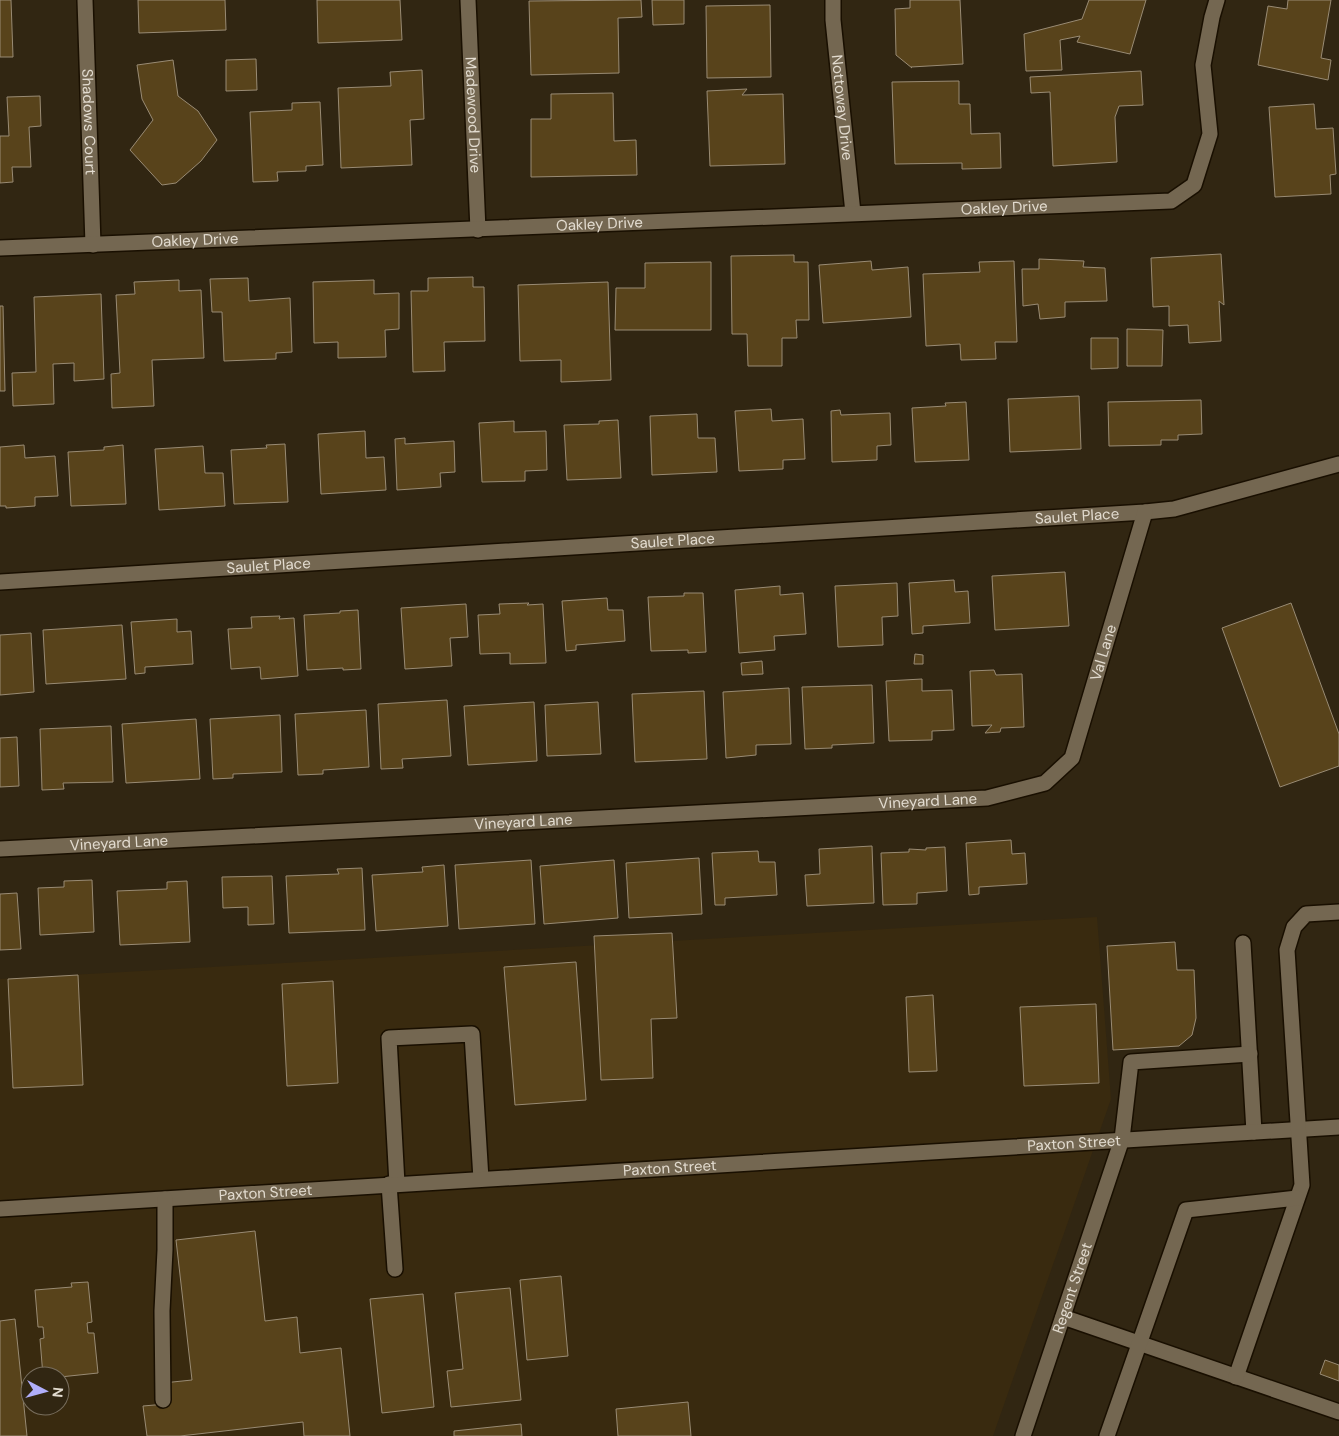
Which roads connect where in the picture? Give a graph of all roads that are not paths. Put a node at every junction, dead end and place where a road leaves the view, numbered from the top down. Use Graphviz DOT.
graph roads {
  1 [pos="85,0"];
  2 [pos="468,0"];
  3 [pos="833,0"];
  4 [pos="1217,0"];
  5 [pos="853,213"];
  6 [pos="478,230"];
  7 [pos="93,245"];
  8 [pos="0,248"];
  9 [pos="1339,464"];
  10 [pos="1145,512"];
  11 [pos="0,582"];
  12 [pos="1045,782"];
  13 [pos="0,850"];
  14 [pos="1339,912"];
  15 [pos="1243,943"];
  16 [pos="1250,1054"];
  17 [pos="1339,1127"];
  18 [pos="1299,1129"];
  19 [pos="1254,1132"];
  20 [pos="1122,1139"];
  21 [pos="481,1179"];
  22 [pos="393,1184"];
  23 [pos="165,1198"];
  24 [pos="1297,1198"];
  25 [pos="0,1209"];
  26 [pos="395,1269"];
  27 [pos="1063,1317"];
  28 [pos="1140,1343"];
  29 [pos="1236,1377"];
  30 [pos="163,1400"];
  31 [pos="1339,1412"];
  32 [pos="1024,1436"];
  33 [pos="1107,1436"];
  1 -- 7 [label="street, Shadows Court"];
  2 -- 6 [label="street, Madewood Drive"];
  3 -- 5 [label="street, Nottoway Drive"];
  4 -- 5 [label="street, Oakley Drive"];
  5 -- 6 [label="street, Oakley Drive"];
  6 -- 7 [label="street, Oakley Drive"];
  7 -- 8 [label="street, Oakley Drive"];
  9 -- 10 [label="street, Saulet Place"];
  10 -- 11 [label="street, Saulet Place"];
  10 -- 12 [label="street, Val Lane"];
  12 -- 13 [label="street, Vineyard Lane"];
  14 -- 18 [label="street"];
  15 -- 16 [label="street"];
  16 -- 19 [label="street"];
  16 -- 20 [label="street, Regent Street"];
  17 -- 18 [label="street, Paxton Street"];
  18 -- 19 [label="street, Paxton Street"];
  18 -- 24 [label="street"];
  19 -- 20 [label="street, Paxton Street"];
  20 -- 21 [label="street, Paxton Street"];
  20 -- 27 [label="street, Regent Street"];
  21 -- 22 [label="street, Paxton Street"];
  21 -- 22 [label="street"];
  22 -- 23 [label="street, Paxton Street"];
  22 -- 26 [label="street"];
  23 -- 25 [label="street, Paxton Street"];
  23 -- 30 [label="street"];
  24 -- 28 [label="street"];
  24 -- 29 [label="street"];
  27 -- 28 [label="street"];
  27 -- 32 [label="street, Regent Street"];
  28 -- 29 [label="street"];
  28 -- 33 [label="street"];
  29 -- 31 [label="street"];
}
